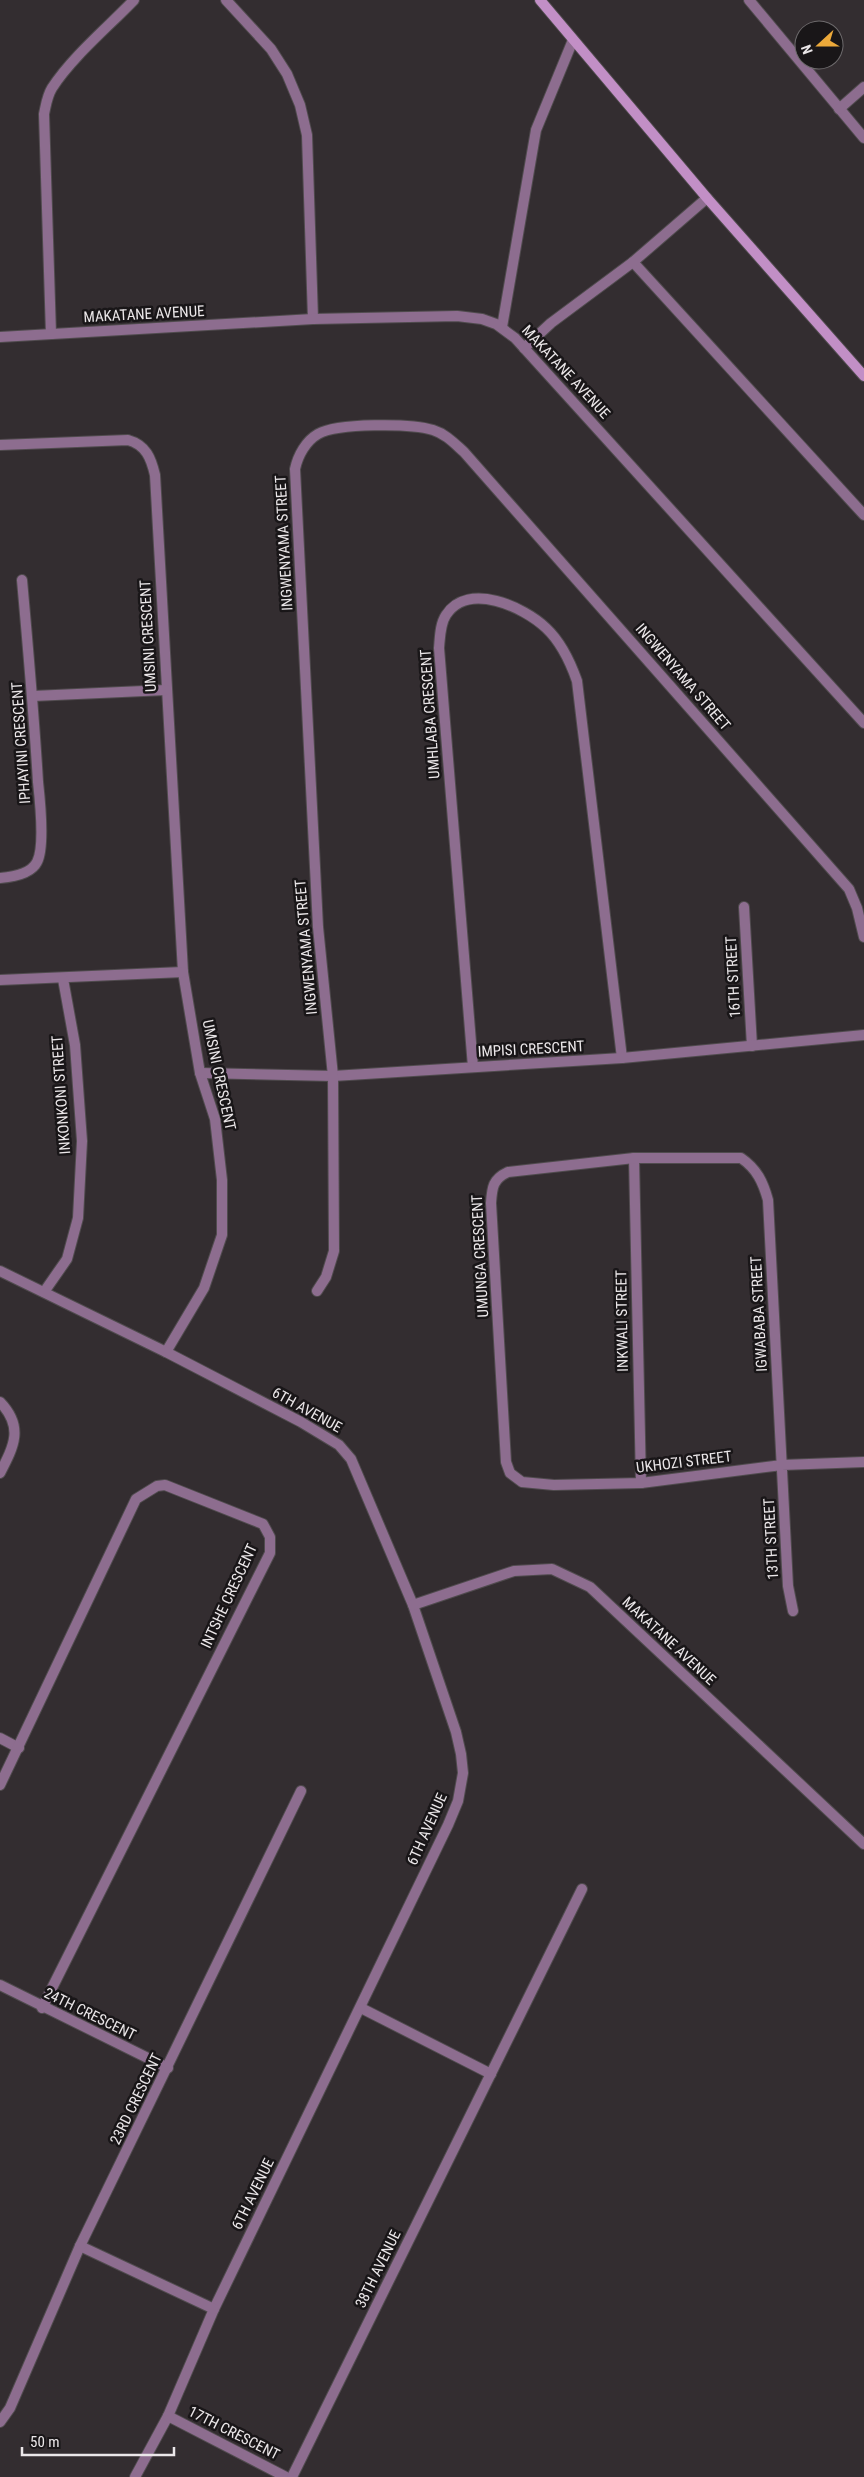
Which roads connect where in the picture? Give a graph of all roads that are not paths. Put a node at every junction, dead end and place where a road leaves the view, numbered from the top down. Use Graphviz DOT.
graph roads {
  1 [pos="134,0"];
  2 [pos="226,0"];
  3 [pos="540,0"];
  4 [pos="749,0"];
  5 [pos="573,40"];
  6 [pos="864,87"];
  7 [pos="839,109"];
  8 [pos="864,138"];
  9 [pos="708,198"];
  10 [pos="633,262"];
  11 [pos="313,319"];
  12 [pos="502,327"];
  13 [pos="51,334"];
  14 [pos="0,337"];
  15 [pos="524,348"];
  16 [pos="864,376"];
  17 [pos="0,445"];
  18 [pos="864,515"];
  19 [pos="22,580"];
  20 [pos="166,690"];
  21 [pos="33,696"];
  22 [pos="864,723"];
  23 [pos="0,878"];
  24 [pos="744,907"];
  25 [pos="864,937"];
  26 [pos="183,972"];
  27 [pos="63,979"];
  28 [pos="0,980"];
  29 [pos="864,1035"];
  30 [pos="752,1046"];
  31 [pos="622,1058"];
  32 [pos="473,1067"];
  33 [pos="200,1073"];
  34 [pos="332,1076"];
  35 [pos="634,1158"];
  36 [pos="752,1165"];
  37 [pos="0,1271"];
  38 [pos="317,1291"];
  39 [pos="44,1292"];
  40 [pos="166,1352"];
  41 [pos="0,1402"];
  42 [pos="864,1462"];
  43 [pos="782,1465"];
  44 [pos="0,1473"];
  45 [pos="510,1473"];
  46 [pos="641,1483"];
  47 [pos="413,1605"];
  48 [pos="793,1611"];
  49 [pos="0,1738"];
  50 [pos="19,1748"];
  51 [pos="0,1785"];
  52 [pos="301,1791"];
  53 [pos="862,1837"];
  54 [pos="582,1888"];
  55 [pos="0,1985"];
  56 [pos="42,2008"];
  57 [pos="361,2008"];
  58 [pos="168,2068"];
  59 [pos="491,2074"];
  60 [pos="80,2246"];
  61 [pos="214,2309"];
  62 [pos="168,2416"];
  63 [pos="0,2422"];
  64 [pos="135,2477"];
  65 [pos="286,2477"];
  66 [pos="292,2477"];
  1 -- 13 [label="street"];
  2 -- 11 [label="street"];
  3 -- 5 [label="main road"];
  4 -- 7 [label="street"];
  5 -- 9 [label="main road"];
  5 -- 12 [label="street"];
  6 -- 7 [label="street"];
  7 -- 8 [label="street"];
  9 -- 10 [label="street"];
  9 -- 16 [label="main road"];
  10 -- 15 [label="street"];
  10 -- 18 [label="street"];
  11 -- 12 [label="street, MAKATANE AVENUE"];
  11 -- 13 [label="street, MAKATANE AVENUE"];
  12 -- 15 [label="street, MAKATANE AVENUE"];
  13 -- 14 [label="street, MAKATANE AVENUE"];
  15 -- 22 [label="street, MAKATANE AVENUE"];
  17 -- 20 [label="street, UMSINI CRESCENT"];
  19 -- 21 [label="street, IPHAYINI CRESCENT"];
  20 -- 21 [label="street"];
  20 -- 26 [label="street, UMSINI CRESCENT"];
  21 -- 23 [label="street, IPHAYINI CRESCENT"];
  24 -- 30 [label="street, 16TH STREET"];
  25 -- 34 [label="street, INGWENYAMA STREET"];
  26 -- 27 [label="street"];
  26 -- 33 [label="street, UMSINI CRESCENT"];
  27 -- 28 [label="street"];
  27 -- 39 [label="street, INKONKONI STREET"];
  29 -- 30 [label="street, IMPISI CRESCENT"];
  30 -- 31 [label="street, IMPISI CRESCENT"];
  31 -- 32 [label="street, IMPISI CRESCENT"];
  31 -- 32 [label="street, UMHLABA CRESCENT"];
  32 -- 34 [label="street, IMPISI CRESCENT"];
  33 -- 34 [label="street, IMPISI CRESCENT"];
  33 -- 40 [label="street, UMSINI CRESCENT"];
  34 -- 38 [label="street, INGWENYAMA STREET"];
  35 -- 36 [label="street, UMUNGA CRESCENT"];
  35 -- 45 [label="street, UMUNGA CRESCENT"];
  35 -- 46 [label="street, INKWALI STREET"];
  36 -- 43 [label="street, IGWABABA STREET"];
  37 -- 39 [label="street, 6TH AVENUE"];
  39 -- 40 [label="street, 6TH AVENUE"];
  40 -- 47 [label="street, 6TH AVENUE"];
  41 -- 44 [label="street"];
  42 -- 43 [label="street, UKHOZI STREET"];
  43 -- 46 [label="street, UKHOZI STREET"];
  43 -- 48 [label="street, 13TH STREET"];
  45 -- 46 [label="street, UKHOZI STREET"];
  47 -- 53 [label="street, MAKATANE AVENUE"];
  47 -- 57 [label="street, 6TH AVENUE"];
  49 -- 50 [label="street"];
  50 -- 51 [label="street, INTSHE CRESCENT"];
  50 -- 56 [label="street, INTSHE CRESCENT"];
  52 -- 58 [label="street, 23RD CRESCENT"];
  54 -- 59 [label="street, 38TH AVENUE"];
  55 -- 56 [label="street, 24TH CRESCENT"];
  56 -- 58 [label="street, 24TH CRESCENT"];
  57 -- 59 [label="street"];
  57 -- 61 [label="street, 6TH AVENUE"];
  58 -- 60 [label="street, 23RD CRESCENT"];
  59 -- 66 [label="street, 38TH AVENUE"];
  60 -- 61 [label="street"];
  60 -- 63 [label="street, 23RD CRESCENT"];
  61 -- 62 [label="street, 6TH AVENUE"];
  62 -- 64 [label="street, 6TH AVENUE"];
  62 -- 65 [label="street, 17TH CRESCENT"];
}
